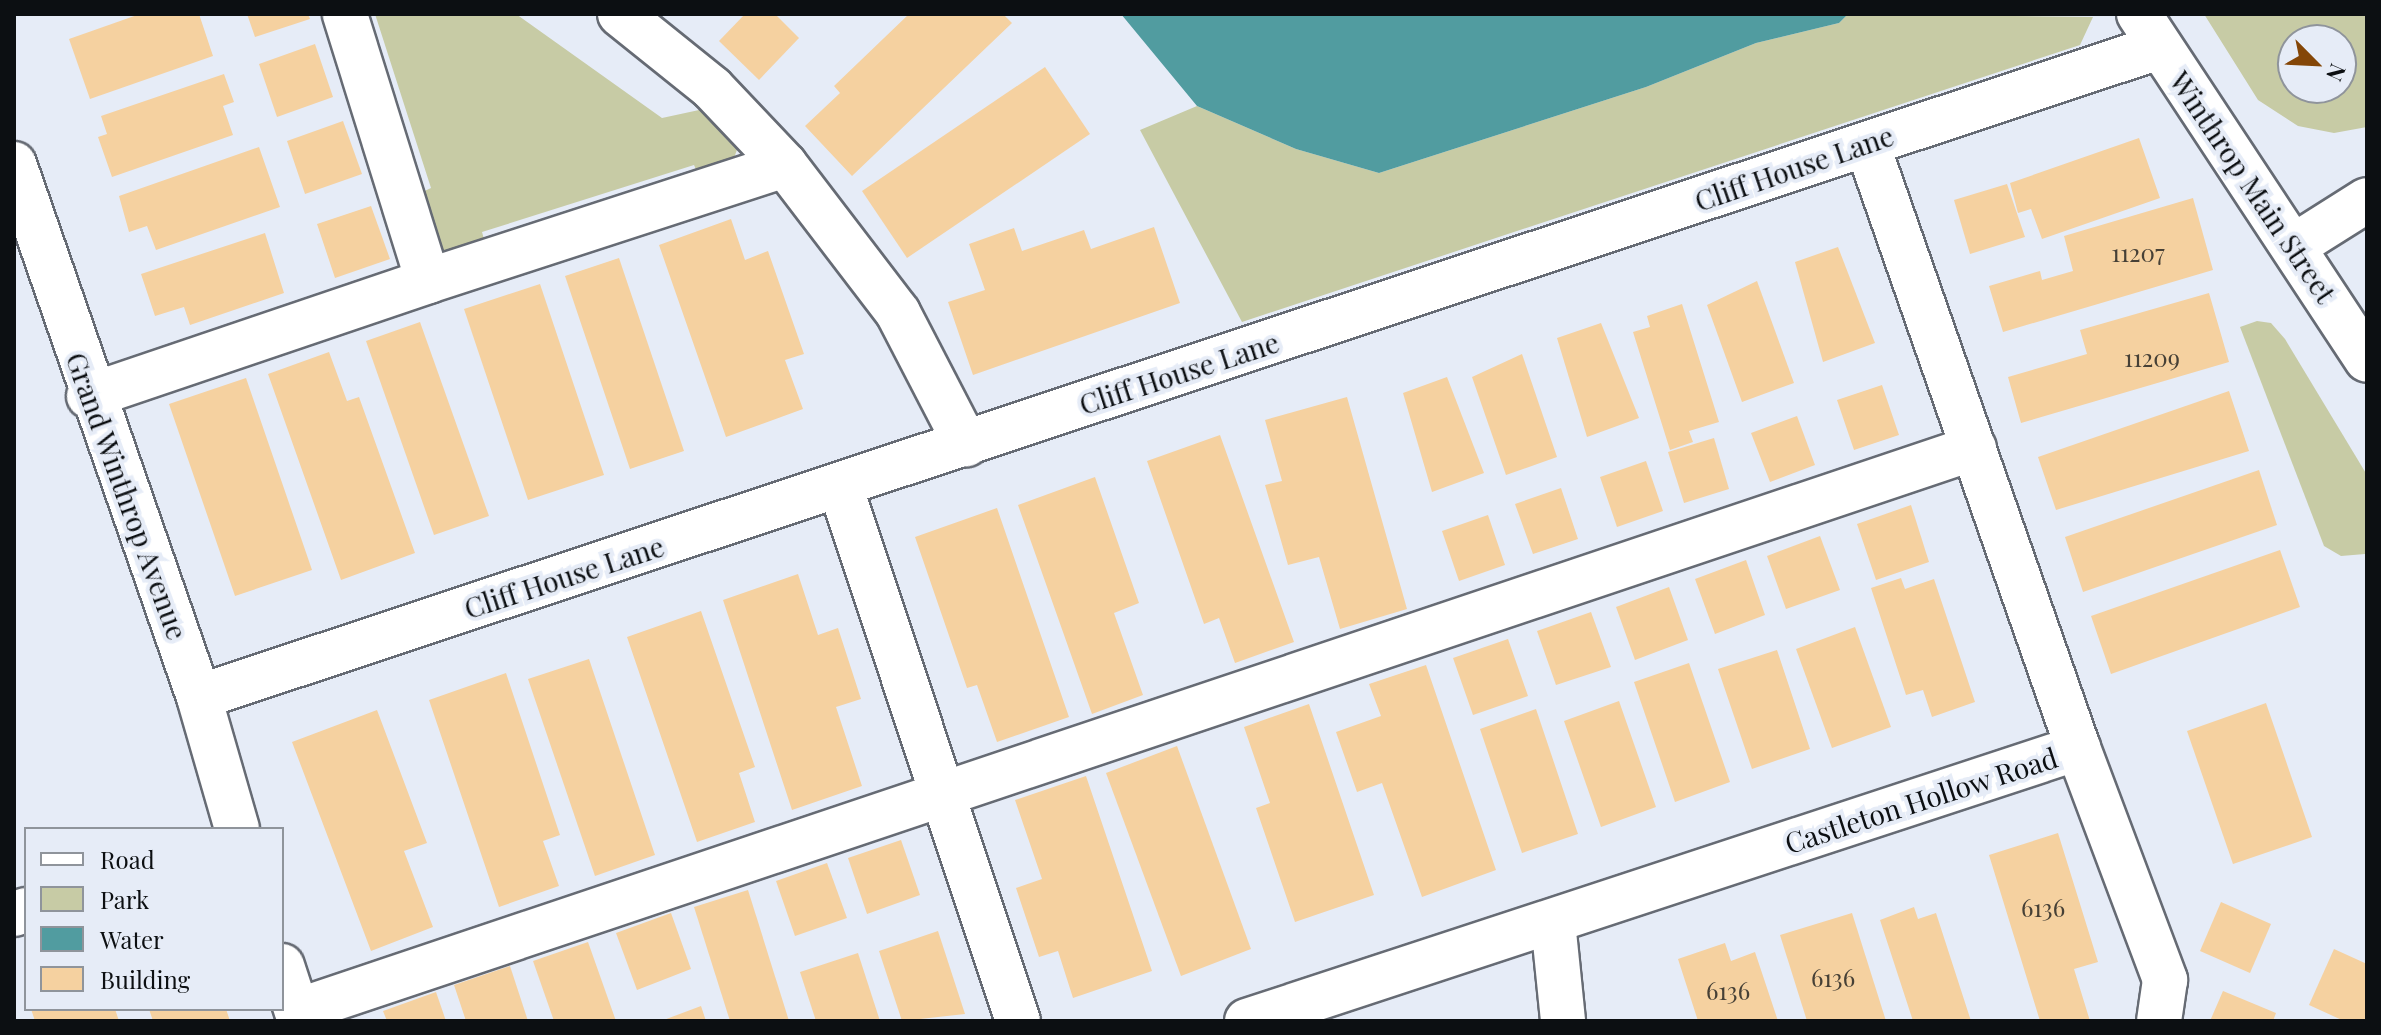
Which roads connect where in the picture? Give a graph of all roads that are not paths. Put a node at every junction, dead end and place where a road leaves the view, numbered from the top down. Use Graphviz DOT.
graph roads {
  1 [pos="345,14"];
  2 [pos="620,14"];
  3 [pos="2149,30"];
  4 [pos="1867,144"];
  5 [pos="14,164"];
  6 [pos="785,165"];
  7 [pos="2367,200"];
  8 [pos="2294,246"];
  9 [pos="428,281"];
  10 [pos="2367,360"];
  11 [pos="89,396"];
  12 [pos="966,444"];
  13 [pos="1974,448"];
  14 [pos="840,486"];
  15 [pos="199,697"];
  16 [pos="2078,748"];
  17 [pos="942,790"];
  18 [pos="236,827"];
  19 [pos="1553,922"];
  20 [pos="284,972"];
  21 [pos="298,1016"];
  22 [pos="1018,1021"];
  23 [pos="1247,1021"];
  24 [pos="1563,1021"];
  25 [pos="2159,1021"];
  1 -- 9 [label="street"];
  2 -- 6 [label="street"];
  3 -- 4 [label="street, Cliff House Lane"];
  3 -- 8 [label="street, Winthrop Main Street"];
  4 -- 12 [label="street, Cliff House Lane"];
  4 -- 13 [label="street, Castleton Hollow Road"];
  5 -- 11 [label="street, Grand Winthrop Avenue"];
  6 -- 9 [label="street"];
  6 -- 12 [label="street"];
  7 -- 8 [label="street"];
  8 -- 10 [label="street, Winthrop Main Street"];
  9 -- 11 [label="street"];
  11 -- 15 [label="street, Grand Winthrop Avenue"];
  12 -- 14 [label="street, Cliff House Lane"];
  13 -- 16 [label="street, Castleton Hollow Road"];
  13 -- 17 [label="street"];
  14 -- 15 [label="street, Cliff House Lane"];
  14 -- 17 [label="street"];
  15 -- 18 [label="street, Grand Winthrop Avenue"];
  16 -- 19 [label="street, Castleton Hollow Road"];
  16 -- 25 [label="street"];
  17 -- 21 [label="street"];
  17 -- 22 [label="street"];
  19 -- 23 [label="street, Castleton Hollow Road"];
  19 -- 24 [label="street"];
  20 -- 21 [label="street"];
}
